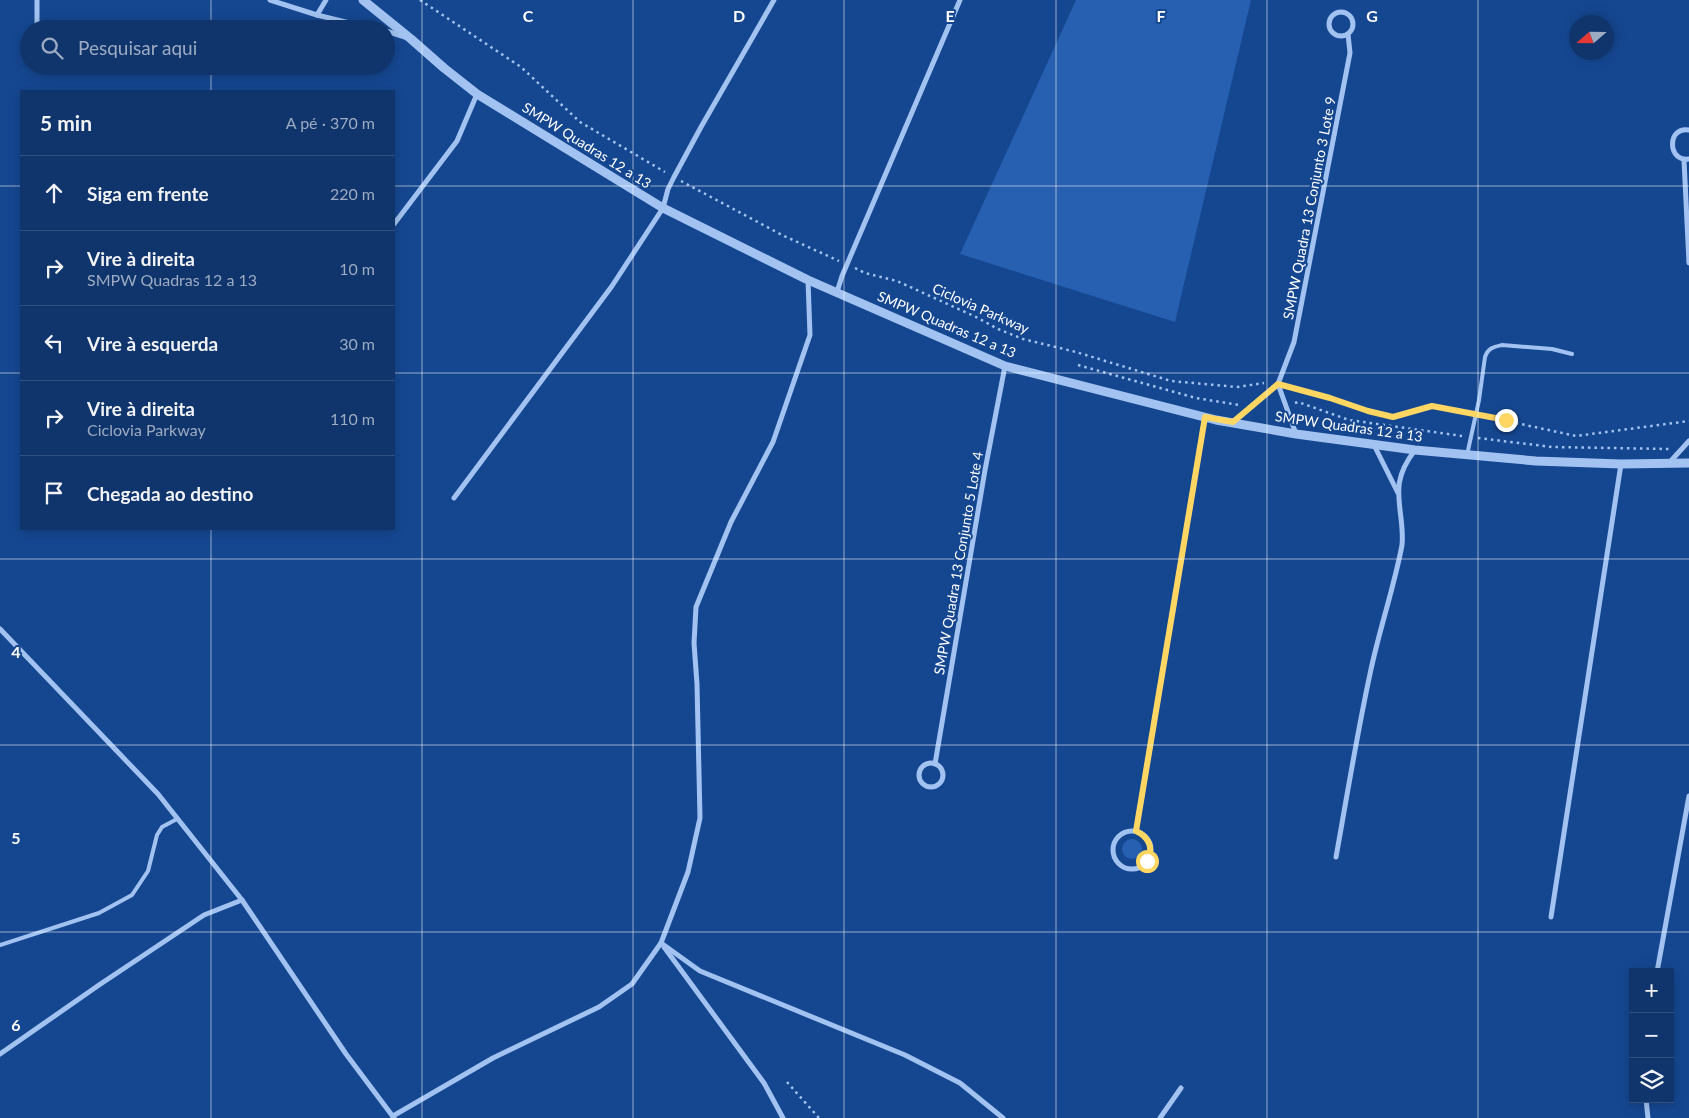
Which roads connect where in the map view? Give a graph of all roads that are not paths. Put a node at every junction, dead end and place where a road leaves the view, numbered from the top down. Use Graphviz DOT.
graph roads {
  1 [pos="37,0"];
  2 [pos="270,0"];
  3 [pos="326,0"];
  4 [pos="363,0"];
  5 [pos="774,0"];
  6 [pos="960,0"];
  7 [pos="317,15"];
  8 [pos="37,20"];
  9 [pos="337,20"];
  10 [pos="388,20"];
  11 [pos="395,26"];
  12 [pos="395,34"];
  13 [pos="1348,34"];
  14 [pos="411,39"];
  15 [pos="477,94"];
  16 [pos="1689,130"];
  17 [pos="1687,159"];
  18 [pos="663,208"];
  19 [pos="395,223"];
  20 [pos="1689,263"];
  21 [pos="808,280"];
  22 [pos="837,292"];
  23 [pos="1572,354"];
  24 [pos="1005,366"];
  25 [pos="1278,384"];
  26 [pos="1205,417"];
  27 [pos="1233,422"];
  28 [pos="1296,434"];
  29 [pos="1689,441"];
  30 [pos="1373,444"];
  31 [pos="1415,450"];
  32 [pos="1467,455"];
  33 [pos="1669,463"];
  34 [pos="1689,463"];
  35 [pos="1622,464"];
  36 [pos="1398,494"];
  37 [pos="454,498"];
  38 [pos="0,629"];
  39 [pos="935,764"];
  40 [pos="1689,796"];
  41 [pos="177,818"];
  42 [pos="1136,831"];
  43 [pos="1336,857"];
  44 [pos="242,900"];
  45 [pos="1551,917"];
  46 [pos="661,943"];
  47 [pos="0,945"];
  48 [pos="1658,968"];
  49 [pos="0,1054"];
  50 [pos="1181,1088"];
  51 [pos="1646,1103"];
  52 [pos="394,1117"];
  53 [pos="783,1118"];
  54 [pos="1003,1118"];
  55 [pos="1160,1118"];
  56 [pos="1648,1118"];
  1 -- 8 [label="street"];
  2 -- 7 [label="street"];
  3 -- 7 [label="street"];
  4 -- 10 [label="street, SMPW Quadras 12 a 13"];
  5 -- 18 [label="street"];
  6 -- 22 [label="street"];
  7 -- 9 [label="street"];
  11 -- 14 [label="street, SMPW Quadras 12 a 13"];
  12 -- 14 [label="street"];
  13 -- 13 [label="street, SMPW Quadra 13 Conjunto 3 Lote 9"];
  13 -- 25 [label="street, SMPW Quadra 13 Conjunto 3 Lote 9"];
  14 -- 15 [label="street, SMPW Quadras 12 a 13"];
  15 -- 18 [label="street, SMPW Quadras 12 a 13"];
  15 -- 19 [label="street"];
  16 -- 17 [label="street"];
  17 -- 20 [label="street"];
  18 -- 21 [label="street, SMPW Quadras 12 a 13"];
  18 -- 37 [label="street"];
  21 -- 22 [label="street, SMPW Quadras 12 a 13"];
  21 -- 46 [label="street"];
  22 -- 24 [label="street, SMPW Quadras 12 a 13"];
  23 -- 32 [label="lane"];
  24 -- 26 [label="street, SMPW Quadras 12 a 13"];
  24 -- 39 [label="street, SMPW Quadra 13 Conjunto 5 Lote 4"];
  25 -- 27 [label="street, SMPW Quadra 13 Conjunto 3 Lote 9"];
  25 -- 28 [label="street"];
  26 -- 27 [label="street, SMPW Quadras 12 a 13"];
  26 -- 42 [label="street"];
  27 -- 28 [label="street, SMPW Quadras 12 a 13"];
  28 -- 30 [label="street, SMPW Quadras 12 a 13"];
  29 -- 33 [label="street"];
  30 -- 31 [label="street, SMPW Quadras 12 a 13"];
  30 -- 36 [label="street"];
  31 -- 32 [label="street, SMPW Quadras 12 a 13"];
  31 -- 36 [label="street"];
  32 -- 35 [label="street, SMPW Quadras 12 a 13"];
  33 -- 34 [label="street, SMPW Quadras 12 a 13"];
  33 -- 35 [label="street, SMPW Quadras 12 a 13"];
  35 -- 45 [label="street"];
  36 -- 43 [label="street"];
  38 -- 41 [label="street"];
  39 -- 39 [label="street, SMPW Quadra 13 Conjunto 5 Lote 4"];
  40 -- 48 [label="street"];
  41 -- 44 [label="street"];
  41 -- 47 [label="lane"];
  42 -- 42 [label="street"];
  44 -- 49 [label="street"];
  44 -- 52 [label="street"];
  46 -- 52 [label="street"];
  46 -- 53 [label="street"];
  46 -- 54 [label="street"];
  50 -- 55 [label="street"];
  51 -- 56 [label="street"];
}
